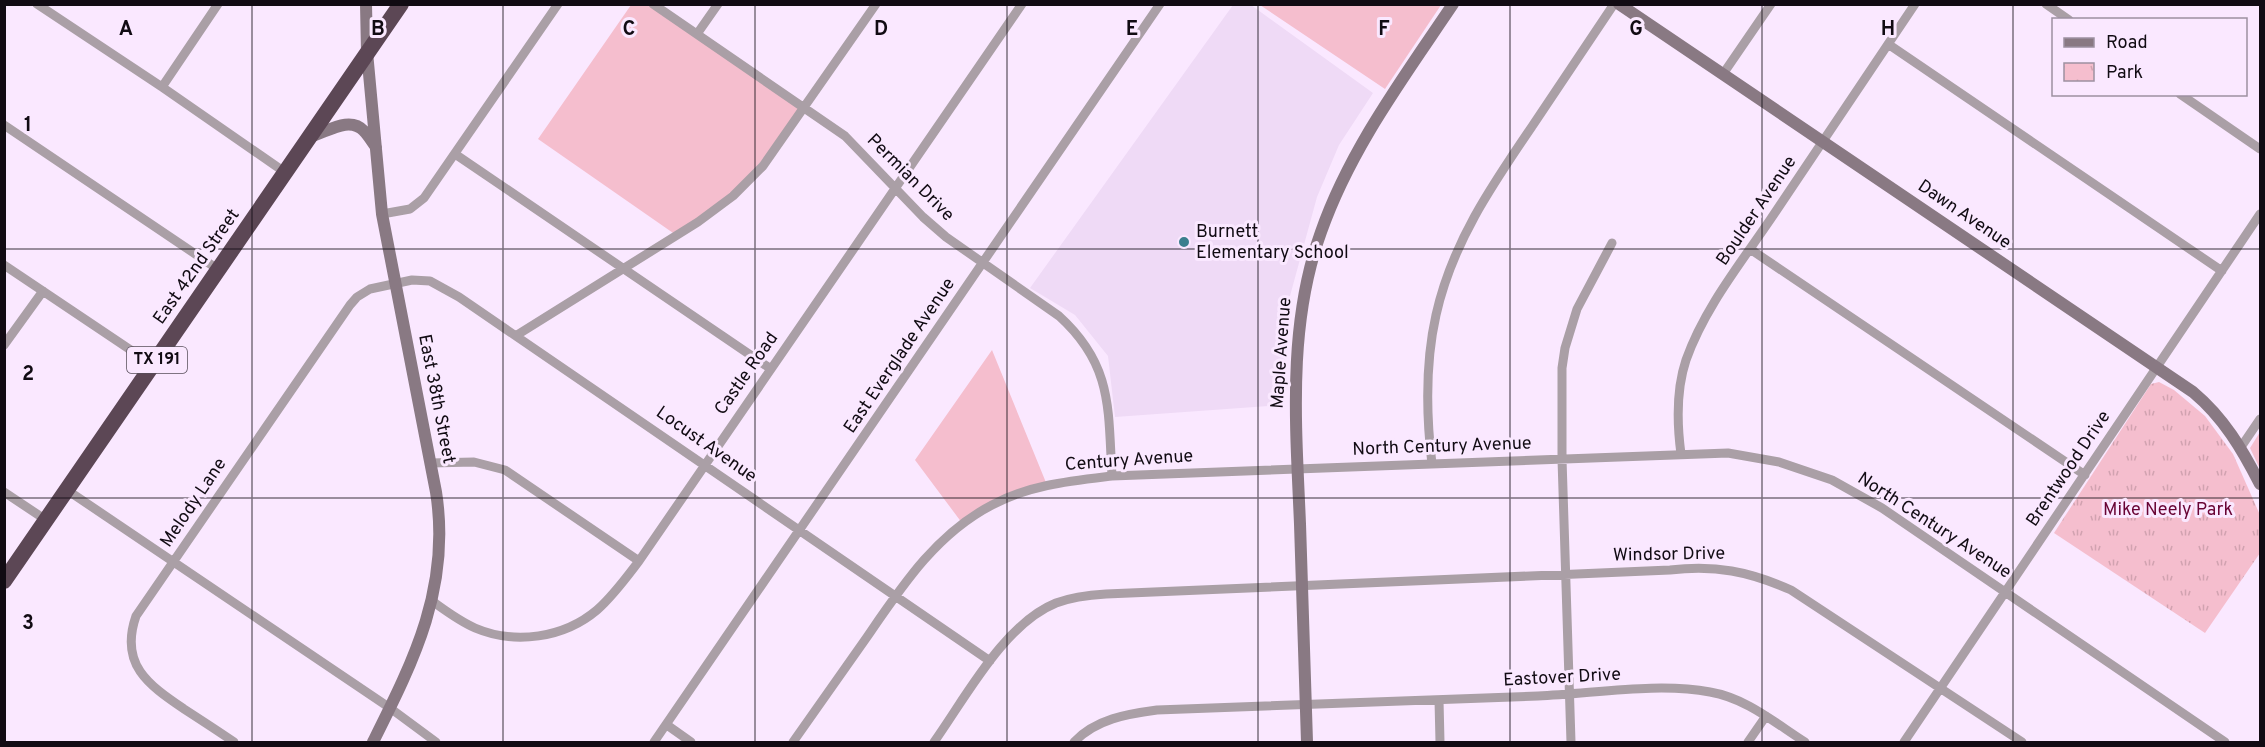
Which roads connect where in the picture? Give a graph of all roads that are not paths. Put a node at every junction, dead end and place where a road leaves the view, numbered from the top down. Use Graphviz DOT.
graph roads {
  1 [pos="37,4"];
  2 [pos="218,4"];
  3 [pos="366,4"];
  4 [pos="401,4"];
  5 [pos="558,4"];
  6 [pos="653,4"];
  7 [pos="718,4"];
  8 [pos="876,4"];
  9 [pos="1022,4"];
  10 [pos="1160,4"];
  11 [pos="1453,4"];
  12 [pos="1614,4"];
  13 [pos="1619,4"];
  14 [pos="1771,4"];
  15 [pos="1915,4"];
  16 [pos="2046,4"];
  17 [pos="2066,18"];
  18 [pos="697,34"];
  19 [pos="1888,44"];
  20 [pos="367,52"];
  21 [pos="1723,74"];
  22 [pos="162,87"];
  23 [pos="2183,96"];
  24 [pos="805,108"];
  25 [pos="4,125"];
  26 [pos="309,137"];
  27 [pos="1823,141"];
  28 [pos="376,148"];
  29 [pos="2260,149"];
  30 [pos="454,154"];
  31 [pos="286,173"];
  32 [pos="895,188"];
  33 [pos="382,214"];
  34 [pos="2260,214"];
  35 [pos="1612,243"];
  36 [pos="1750,249"];
  37 [pos="984,263"];
  38 [pos="4,265"];
  39 [pos="623,268"];
  40 [pos="219,270"];
  41 [pos="2222,271"];
  42 [pos="394,283"];
  43 [pos="43,291"];
  44 [pos="517,335"];
  45 [pos="4,345"];
  46 [pos="153,365"];
  47 [pos="2156,367"];
  48 [pos="771,369"];
  49 [pos="2260,419"];
  50 [pos="2241,447"];
  51 [pos="1680,454"];
  52 [pos="1562,459"];
  53 [pos="430,463"];
  54 [pos="1432,464"];
  55 [pos="705,465"];
  56 [pos="1297,469"];
  57 [pos="2085,475"];
  58 [pos="1112,476"];
  59 [pos="2260,484"];
  60 [pos="67,490"];
  61 [pos="4,492"];
  62 [pos="46,520"];
  63 [pos="800,530"];
  64 [pos="639,561"];
  65 [pos="174,562"];
  66 [pos="1566,574"];
  67 [pos="4,581"];
  68 [pos="1302,585"];
  69 [pos="2006,593"];
  70 [pos="896,595"];
  71 [pos="432,601"];
  72 [pos="990,661"];
  73 [pos="1942,688"];
  74 [pos="1571,695"];
  75 [pos="1439,700"];
  76 [pos="1306,705"];
  77 [pos="390,708"];
  78 [pos="1766,716"];
  79 [pos="666,725"];
  80 [pos="234,742"];
  81 [pos="373,742"];
  82 [pos="436,742"];
  83 [pos="654,742"];
  84 [pos="691,742"];
  85 [pos="794,742"];
  86 [pos="934,742"];
  87 [pos="1074,742"];
  88 [pos="1307,742"];
  89 [pos="1440,742"];
  90 [pos="1571,742"];
  91 [pos="1748,742"];
  92 [pos="1805,742"];
  93 [pos="1904,742"];
  94 [pos="2022,742"];
  95 [pos="2225,742"];
  1 -- 22 [label="street"];
  2 -- 22 [label="street"];
  3 -- 20 [label="street, East 38th Street"];
  4 -- 20 [label="highway, East 42nd Street / TX 191"];
  5 -- 30 [label="street"];
  6 -- 18 [label="street, Permian Drive"];
  7 -- 18 [label="street"];
  8 -- 24 [label="street"];
  9 -- 32 [label="street, Castle Road"];
  10 -- 37 [label="street, East Everglade Avenue"];
  11 -- 56 [label="street, Maple Avenue"];
  12 -- 54 [label="street"];
  13 -- 21 [label="street, Dawn Avenue"];
  14 -- 21 [label="street"];
  15 -- 19 [label="street, Boulder Avenue"];
  16 -- 17 [label="street"];
  18 -- 24 [label="street, Permian Drive"];
  19 -- 27 [label="street, Boulder Avenue"];
  19 -- 41 [label="street"];
  20 -- 26 [label="highway, East 42nd Street / TX 191"];
  20 -- 28 [label="street, East 38th Street"];
  21 -- 27 [label="street, Dawn Avenue"];
  22 -- 31 [label="street"];
  23 -- 29 [label="street"];
  24 -- 32 [label="street, Permian Drive"];
  24 -- 39 [label="street"];
  25 -- 40 [label="street"];
  26 -- 28 [label="street"];
  26 -- 31 [label="highway, East 42nd Street / TX 191"];
  27 -- 36 [label="street, Boulder Avenue"];
  27 -- 47 [label="street, Dawn Avenue"];
  28 -- 33 [label="street, East 38th Street"];
  30 -- 33 [label="street"];
  30 -- 39 [label="street"];
  31 -- 40 [label="highway, East 42nd Street / TX 191"];
  32 -- 37 [label="street, Permian Drive"];
  32 -- 48 [label="street, Castle Road"];
  33 -- 42 [label="street, East 38th Street"];
  34 -- 41 [label="street, Brentwood Drive"];
  35 -- 52 [label="street"];
  36 -- 51 [label="street, Boulder Avenue"];
  36 -- 57 [label="street"];
  37 -- 58 [label="street, Permian Drive"];
  37 -- 63 [label="street, East Everglade Avenue"];
  38 -- 43 [label="street"];
  39 -- 44 [label="street"];
  39 -- 48 [label="street"];
  40 -- 46 [label="highway, East 42nd Street / TX 191"];
  41 -- 47 [label="street, Brentwood Drive"];
  42 -- 44 [label="street, Locust Avenue"];
  42 -- 53 [label="street, East 38th Street"];
  42 -- 65 [label="street, Melody Lane"];
  43 -- 45 [label="street"];
  43 -- 46 [label="street"];
  44 -- 55 [label="street, Locust Avenue"];
  46 -- 60 [label="highway, East 42nd Street / TX 191"];
  47 -- 50 [label="street, Dawn Avenue"];
  47 -- 57 [label="street, Brentwood Drive"];
  48 -- 55 [label="street, Castle Road"];
  49 -- 50 [label="street"];
  50 -- 59 [label="street, Dawn Avenue"];
  51 -- 52 [label="street, North Century Avenue"];
  51 -- 69 [label="street, North Century Avenue"];
  52 -- 54 [label="street, North Century Avenue"];
  52 -- 66 [label="street"];
  53 -- 64 [label="street"];
  53 -- 71 [label="street, East 38th Street"];
  54 -- 56 [label="street, North Century Avenue"];
  55 -- 63 [label="street, Locust Avenue"];
  55 -- 64 [label="street, Castle Road"];
  56 -- 58 [label="street, Century Avenue"];
  56 -- 68 [label="street, Maple Avenue"];
  57 -- 69 [label="street, Brentwood Drive"];
  58 -- 70 [label="street, Century Avenue"];
  60 -- 62 [label="highway, East 42nd Street / TX 191"];
  60 -- 65 [label="street"];
  61 -- 62 [label="street"];
  62 -- 67 [label="highway, East 42nd Street / TX 191"];
  63 -- 70 [label="street, Locust Avenue"];
  63 -- 79 [label="street, East Everglade Avenue"];
  64 -- 71 [label="street, Castle Road"];
  65 -- 77 [label="street"];
  65 -- 80 [label="street, Melody Lane"];
  66 -- 68 [label="street, Windsor Drive"];
  66 -- 73 [label="street, Windsor Drive"];
  66 -- 74 [label="street"];
  68 -- 72 [label="street, Windsor Drive"];
  68 -- 76 [label="street, Maple Avenue"];
  69 -- 73 [label="street, Brentwood Drive"];
  69 -- 95 [label="street, North Century Avenue"];
  70 -- 72 [label="street, Locust Avenue"];
  70 -- 85 [label="street, Century Avenue"];
  71 -- 77 [label="street, East 38th Street"];
  72 -- 86 [label="street, Windsor Drive"];
  73 -- 93 [label="street, Brentwood Drive"];
  73 -- 94 [label="street, Windsor Drive"];
  74 -- 75 [label="street, Eastover Drive"];
  74 -- 78 [label="street, Eastover Drive"];
  74 -- 90 [label="street"];
  75 -- 76 [label="street, Eastover Drive"];
  75 -- 89 [label="street"];
  76 -- 87 [label="street, Eastover Drive"];
  76 -- 88 [label="street, Maple Avenue"];
  77 -- 81 [label="street, East 38th Street"];
  77 -- 82 [label="street"];
  78 -- 91 [label="street"];
  78 -- 92 [label="street, Eastover Drive"];
  79 -- 83 [label="street, East Everglade Avenue"];
  79 -- 84 [label="street"];
}
